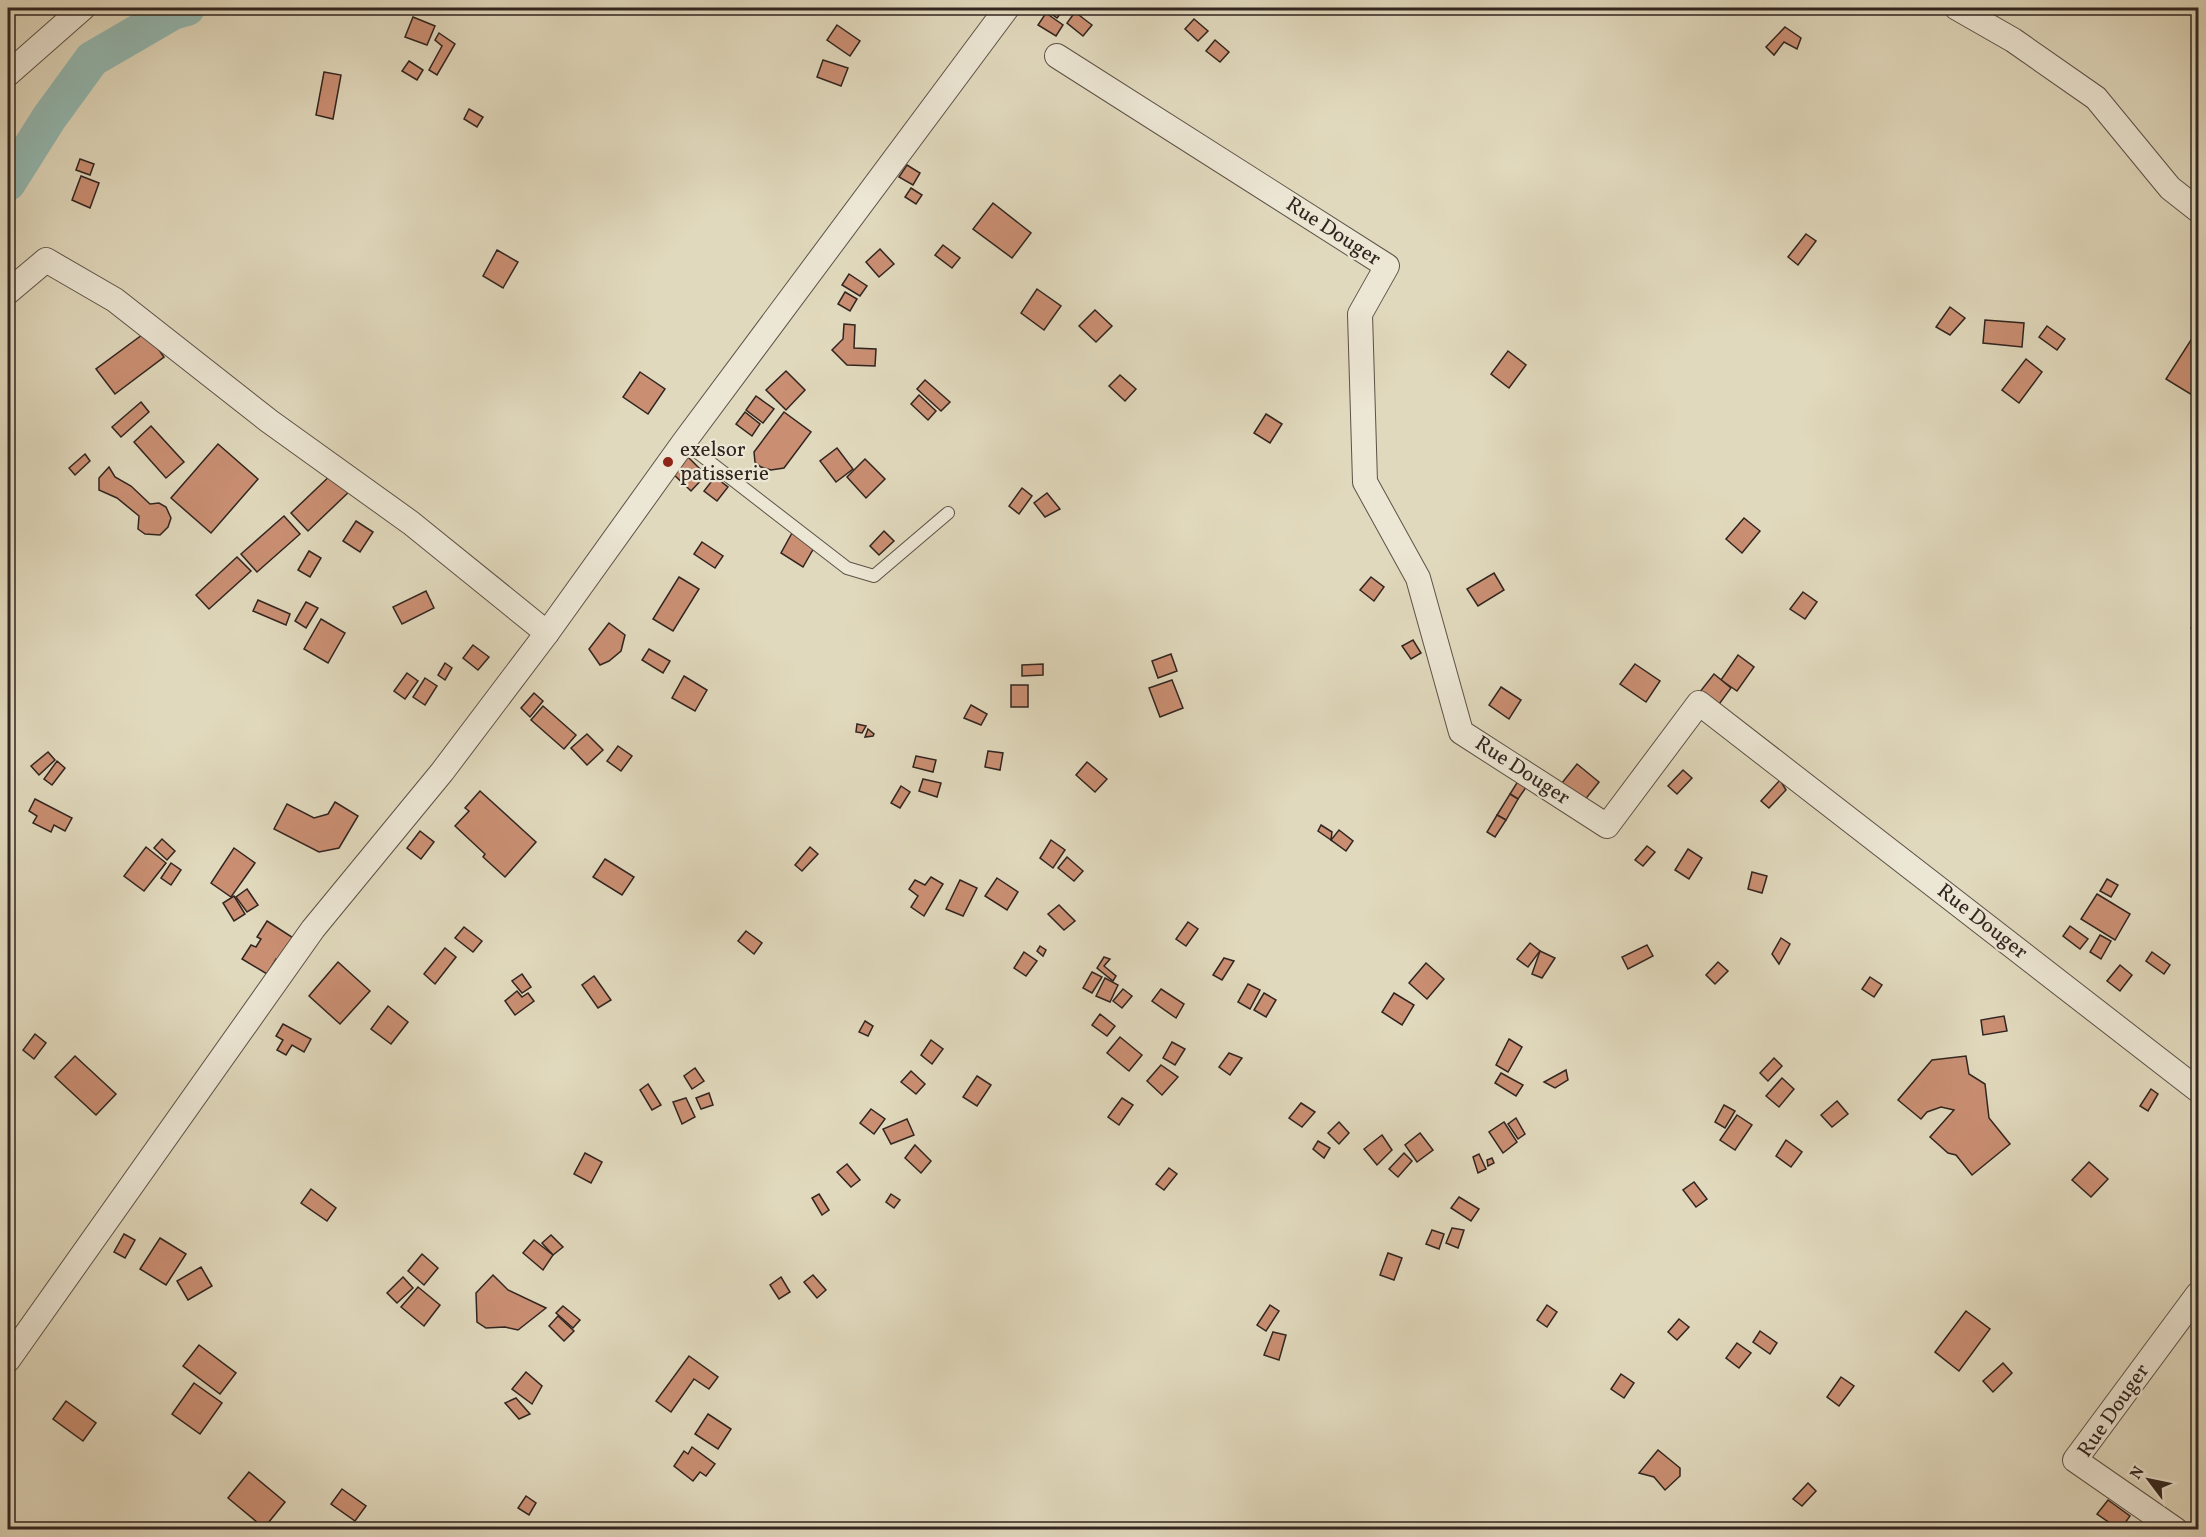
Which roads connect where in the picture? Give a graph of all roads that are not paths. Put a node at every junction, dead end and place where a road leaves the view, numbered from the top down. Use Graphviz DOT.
graph roads {
  1 [pos="83,8"];
  2 [pos="1007,8"];
  3 [pos="1957,8"];
  4 [pos="1057,56"];
  5 [pos="8,75"];
  6 [pos="2199,210"];
  7 [pos="8,292"];
  8 [pos="684,442"];
  9 [pos="948,513"];
  10 [pos="547,633"];
  11 [pos="2199,1090"];
  12 [pos="2199,1294"];
  13 [pos="8,1360"];
  14 [pos="2176,1530"];
  1 -- 5 [label="street"];
  2 -- 8 [label="street"];
  3 -- 6 [label="street"];
  4 -- 11 [label="street, Rue Douger"];
  7 -- 10 [label="street"];
  8 -- 9 [label="lane"];
  8 -- 10 [label="street"];
  10 -- 13 [label="street"];
  12 -- 14 [label="street, Rue Douger"];
}
